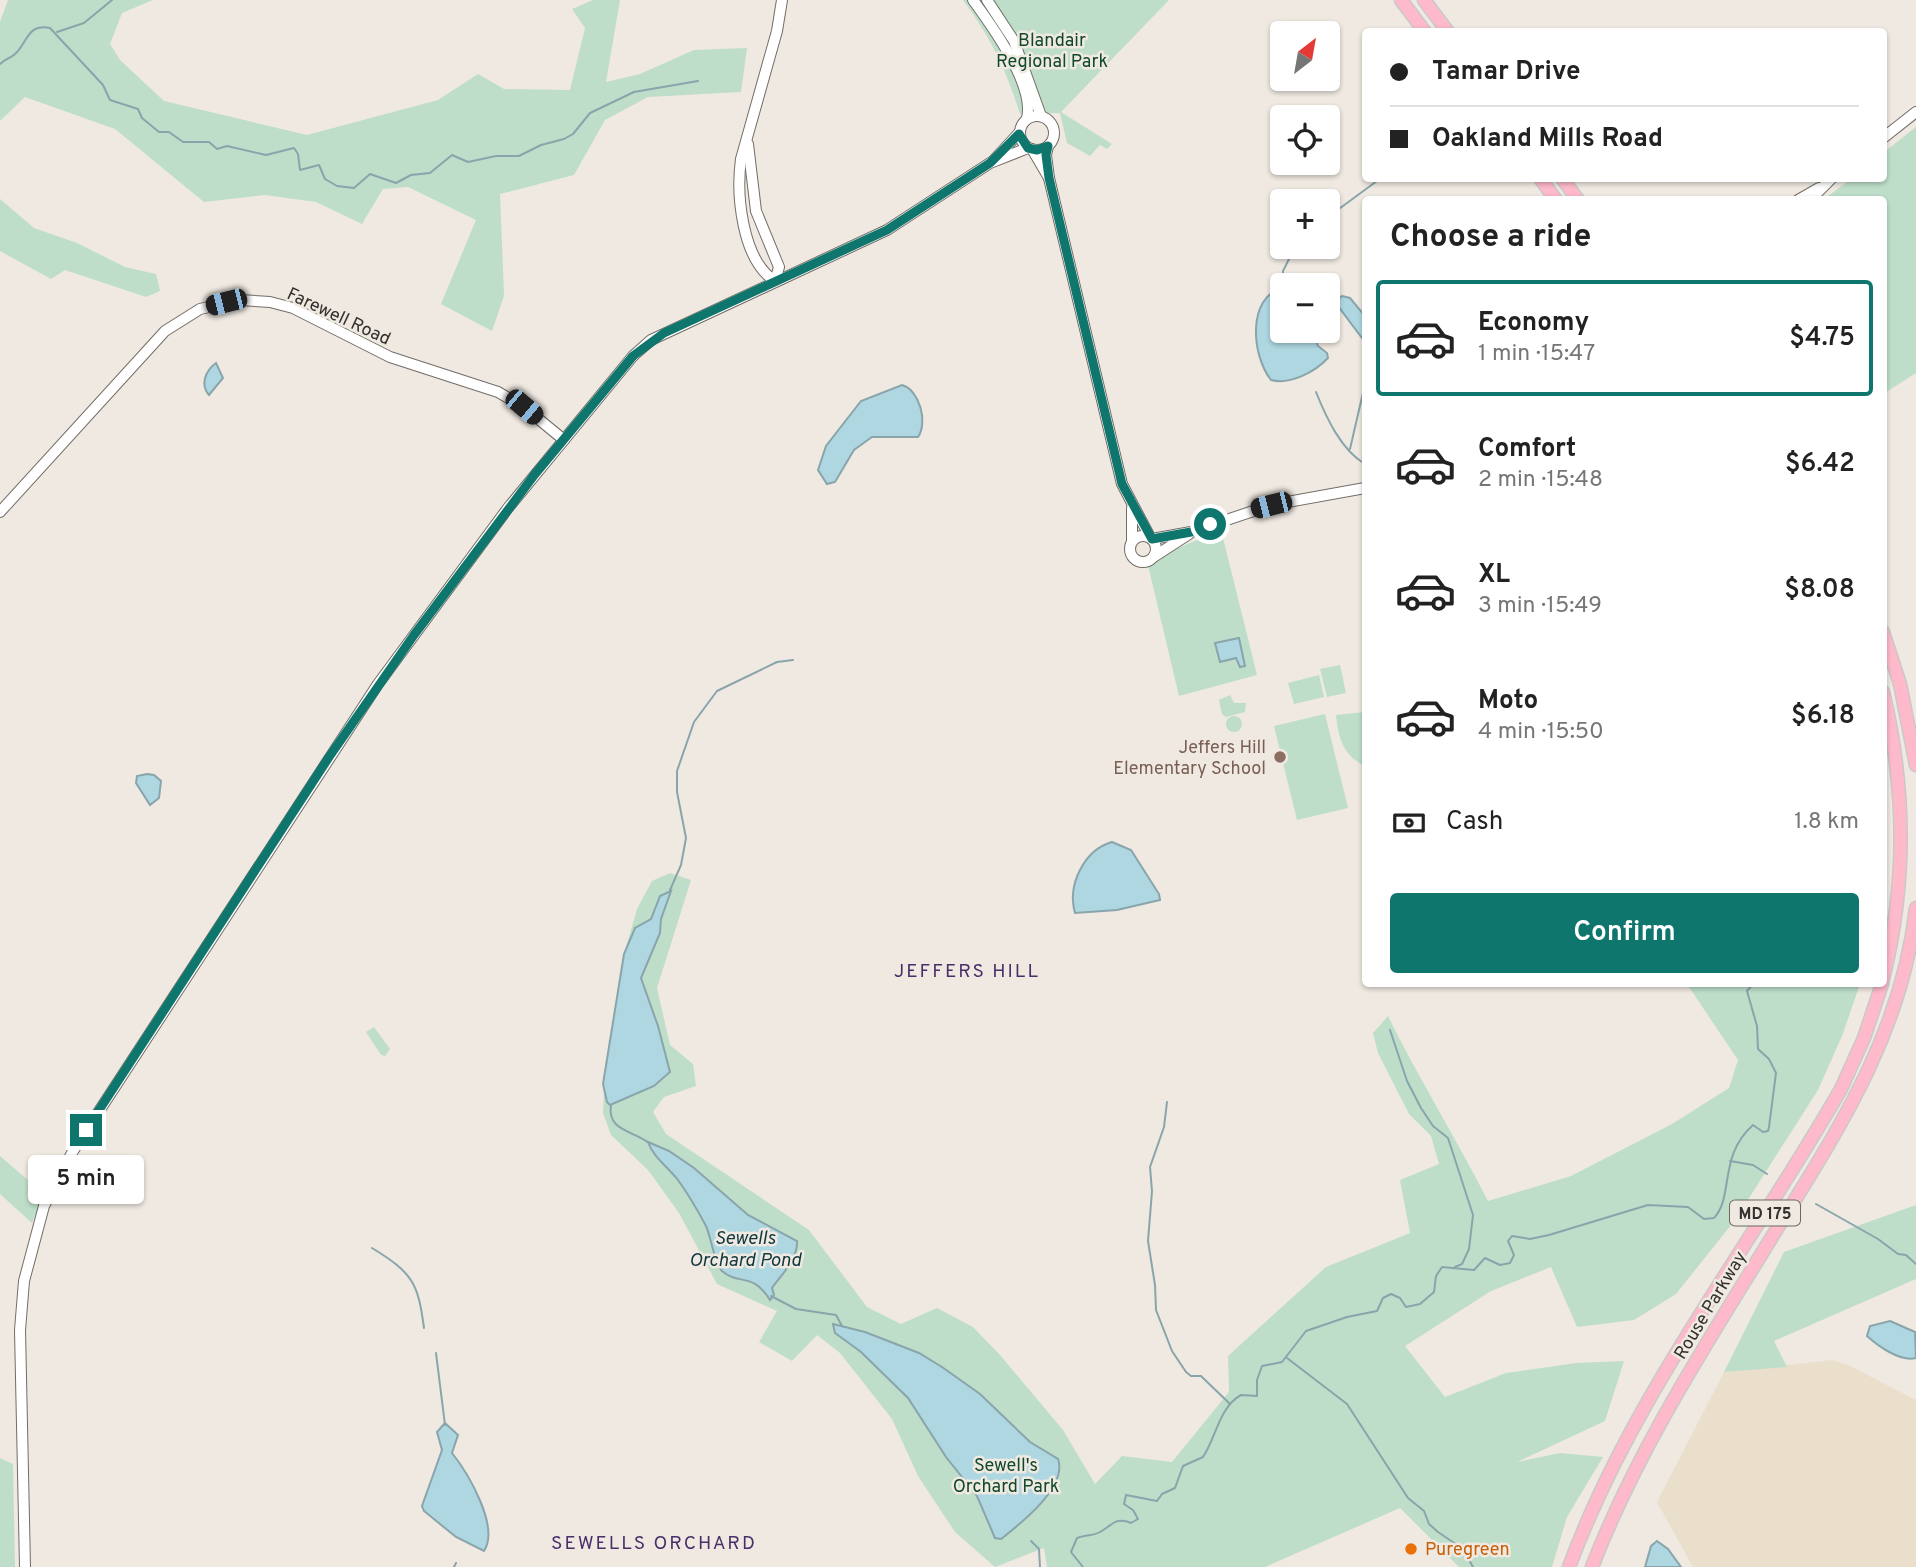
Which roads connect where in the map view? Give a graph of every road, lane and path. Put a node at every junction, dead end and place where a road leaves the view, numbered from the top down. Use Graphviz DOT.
graph roads {
  1 [pos="782,0"];
  2 [pos="973,0"];
  3 [pos="987,0"];
  4 [pos="1401,0"];
  5 [pos="1424,0"];
  6 [pos="1422,28"];
  7 [pos="1445,28"];
  8 [pos="1916,111"];
  9 [pos="1041,116"];
  10 [pos="1027,118"];
  11 [pos="1019,134"];
  12 [pos="1887,135"];
  13 [pos="747,141"];
  14 [pos="1048,146"];
  15 [pos="1030,148"];
  16 [pos="990,163"];
  17 [pos="1049,178"];
  18 [pos="1543,182"];
  19 [pos="1827,182"];
  20 [pos="1820,188"];
  21 [pos="1554,196"];
  22 [pos="1805,196"];
  23 [pos="1813,196"];
  24 [pos="775,281"];
  25 [pos="564,440"];
  26 [pos="1362,489"];
  27 [pos="1132,504"];
  28 [pos="0,512"];
  29 [pos="1191,532"];
  30 [pos="1151,538"];
  31 [pos="1132,541"];
  32 [pos="1154,556"];
  33 [pos="1887,644"];
  34 [pos="1887,712"];
  35 [pos="1916,765"];
  36 [pos="1916,908"];
  37 [pos="1887,956"];
  38 [pos="1880,987"];
  39 [pos="1632,1478"];
  40 [pos="25,1567"];
  41 [pos="1569,1567"];
  42 [pos="1592,1567"];
  43 [pos="1599,1567"];
  1 -- 13 [label="street"];
  2 -- 10 [label="street"];
  3 -- 9 [label="street"];
  4 -- 6 [label="main road"];
  5 -- 7 [label="main road"];
  8 -- 12 [label="street"];
  9 -- 10 [label="street"];
  9 -- 14 [label="street"];
  10 -- 11 [label="street"];
  11 -- 15 [label="street"];
  11 -- 16 [label="street"];
  13 -- 24 [label="street"];
  13 -- 24 [label="street"];
  14 -- 15 [label="street"];
  14 -- 17 [label="street"];
  15 -- 16 [label="street"];
  15 -- 17 [label="street"];
  16 -- 24 [label="street"];
  17 -- 27 [label="street"];
  18 -- 21 [label="main road"];
  19 -- 20 [label="street"];
  20 -- 22 [label="street"];
  20 -- 23 [label="street"];
  24 -- 25 [label="street"];
  25 -- 28 [label="street, Farewell Road"];
  25 -- 40 [label="street"];
  26 -- 29 [label="street"];
  27 -- 30 [label="street"];
  27 -- 31 [label="street"];
  29 -- 30 [label="street"];
  29 -- 32 [label="street"];
  30 -- 31 [label="street"];
  30 -- 32 [label="street"];
  31 -- 32 [label="street"];
  33 -- 35 [label="main road"];
  34 -- 37 [label="main road, Rouse Parkway / MD 175"];
  36 -- 39 [label="main road, Rouse Parkway / MD 175"];
  38 -- 41 [label="main road, Rouse Parkway / MD 175"];
  39 -- 42 [label="main road, Rouse Parkway / MD 175"];
  39 -- 43 [label="main road"];
}
